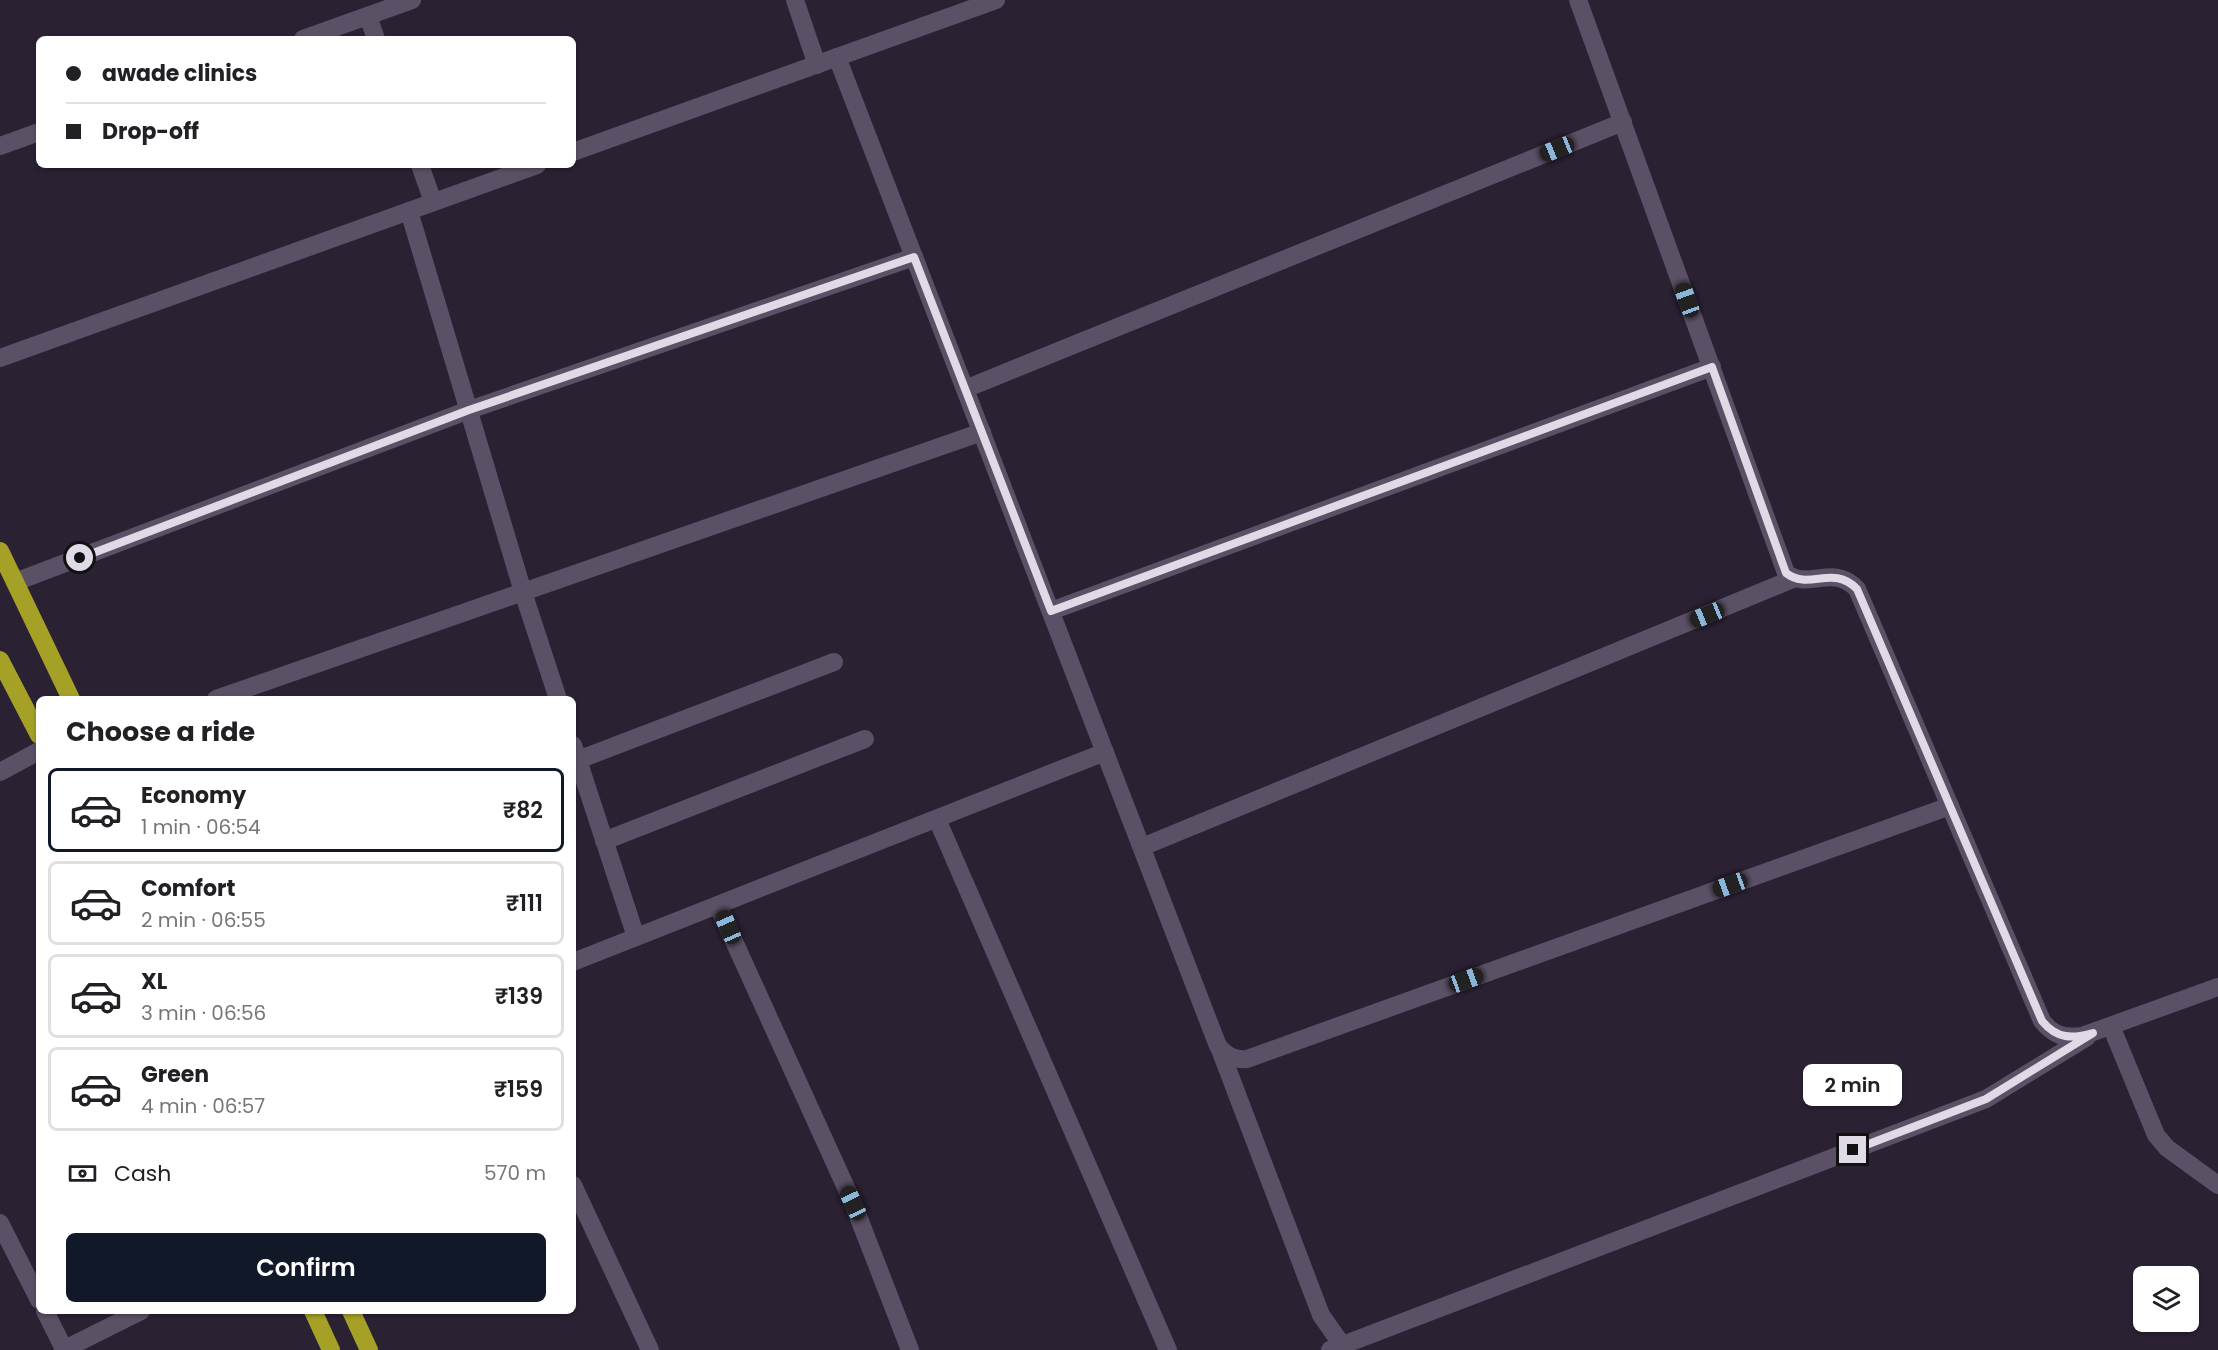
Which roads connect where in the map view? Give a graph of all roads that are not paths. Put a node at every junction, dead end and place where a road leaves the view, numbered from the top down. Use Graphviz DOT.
graph roads {
  1 [pos="412,0"];
  2 [pos="795,0"];
  3 [pos="996,0"];
  4 [pos="1578,0"];
  5 [pos="378,9"];
  6 [pos="310,36"];
  7 [pos="376,36"];
  8 [pos="837,57"];
  9 [pos="817,65"];
  10 [pos="1623,122"];
  11 [pos="36,133"];
  12 [pos="0,146"];
  13 [pos="576,151"];
  14 [pos="421,168"];
  15 [pos="529,168"];
  16 [pos="433,202"];
  17 [pos="409,211"];
  18 [pos="914,257"];
  19 [pos="0,358"];
  20 [pos="1712,367"];
  21 [pos="965,389"];
  22 [pos="469,410"];
  23 [pos="982,432"];
  24 [pos="0,551"];
  25 [pos="1793,579"];
  26 [pos="15,582"];
  27 [pos="523,592"];
  28 [pos="1051,611"];
  29 [pos="0,660"];
  30 [pos="834,662"];
  31 [pos="70,696"];
  32 [pos="225,696"];
  33 [pos="557,696"];
  34 [pos="36,729"];
  35 [pos="865,740"];
  36 [pos="576,750"];
  37 [pos="1106,752"];
  38 [pos="36,753"];
  39 [pos="576,753"];
  40 [pos="0,772"];
  41 [pos="1950,806"];
  42 [pos="937,819"];
  43 [pos="604,841"];
  44 [pos="1142,847"];
  45 [pos="718,906"];
  46 [pos="636,937"];
  47 [pos="576,961"];
  48 [pos="2218,987"];
  49 [pos="2111,1026"];
  50 [pos="2093,1033"];
  51 [pos="1218,1046"];
  52 [pos="2218,1185"];
  53 [pos="576,1191"];
  54 [pos="0,1223"];
  55 [pos="36,1294"];
  56 [pos="46,1314"];
  57 [pos="135,1314"];
  58 [pos="314,1314"];
  59 [pos="352,1314"];
  60 [pos="1336,1348"];
  61 [pos="63,1350"];
  62 [pos="331,1350"];
  63 [pos="369,1350"];
  64 [pos="650,1350"];
  65 [pos="910,1350"];
  66 [pos="1168,1350"];
  1 -- 5 [label="street"];
  2 -- 9 [label="street"];
  3 -- 8 [label="street"];
  4 -- 10 [label="street"];
  5 -- 6 [label="street"];
  5 -- 7 [label="street"];
  8 -- 9 [label="street"];
  8 -- 18 [label="street"];
  9 -- 13 [label="street"];
  10 -- 20 [label="street"];
  10 -- 21 [label="street"];
  11 -- 12 [label="street"];
  14 -- 16 [label="street"];
  15 -- 16 [label="street"];
  16 -- 17 [label="street"];
  17 -- 19 [label="street"];
  17 -- 22 [label="street"];
  18 -- 21 [label="street"];
  18 -- 22 [label="street"];
  20 -- 25 [label="street"];
  20 -- 28 [label="street"];
  21 -- 23 [label="street"];
  22 -- 26 [label="street"];
  22 -- 27 [label="street"];
  23 -- 27 [label="street"];
  23 -- 28 [label="street"];
  24 -- 26 [label="highway"];
  25 -- 41 [label="street"];
  25 -- 44 [label="street"];
  26 -- 31 [label="highway"];
  27 -- 32 [label="street"];
  27 -- 33 [label="street"];
  28 -- 37 [label="street"];
  29 -- 34 [label="highway"];
  30 -- 36 [label="street"];
  35 -- 43 [label="street"];
  37 -- 42 [label="street"];
  37 -- 44 [label="street"];
  38 -- 40 [label="street"];
  39 -- 43 [label="street"];
  41 -- 50 [label="street"];
  41 -- 51 [label="street"];
  42 -- 45 [label="street"];
  42 -- 66 [label="street"];
  43 -- 46 [label="street"];
  44 -- 51 [label="street"];
  45 -- 46 [label="street"];
  45 -- 65 [label="street"];
  46 -- 47 [label="street"];
  48 -- 49 [label="street"];
  49 -- 50 [label="street"];
  49 -- 52 [label="street"];
  50 -- 60 [label="street"];
  51 -- 60 [label="street"];
  53 -- 64 [label="street"];
  54 -- 55 [label="street"];
  56 -- 61 [label="street"];
  57 -- 61 [label="street"];
  58 -- 62 [label="highway"];
  59 -- 63 [label="highway"];
}
